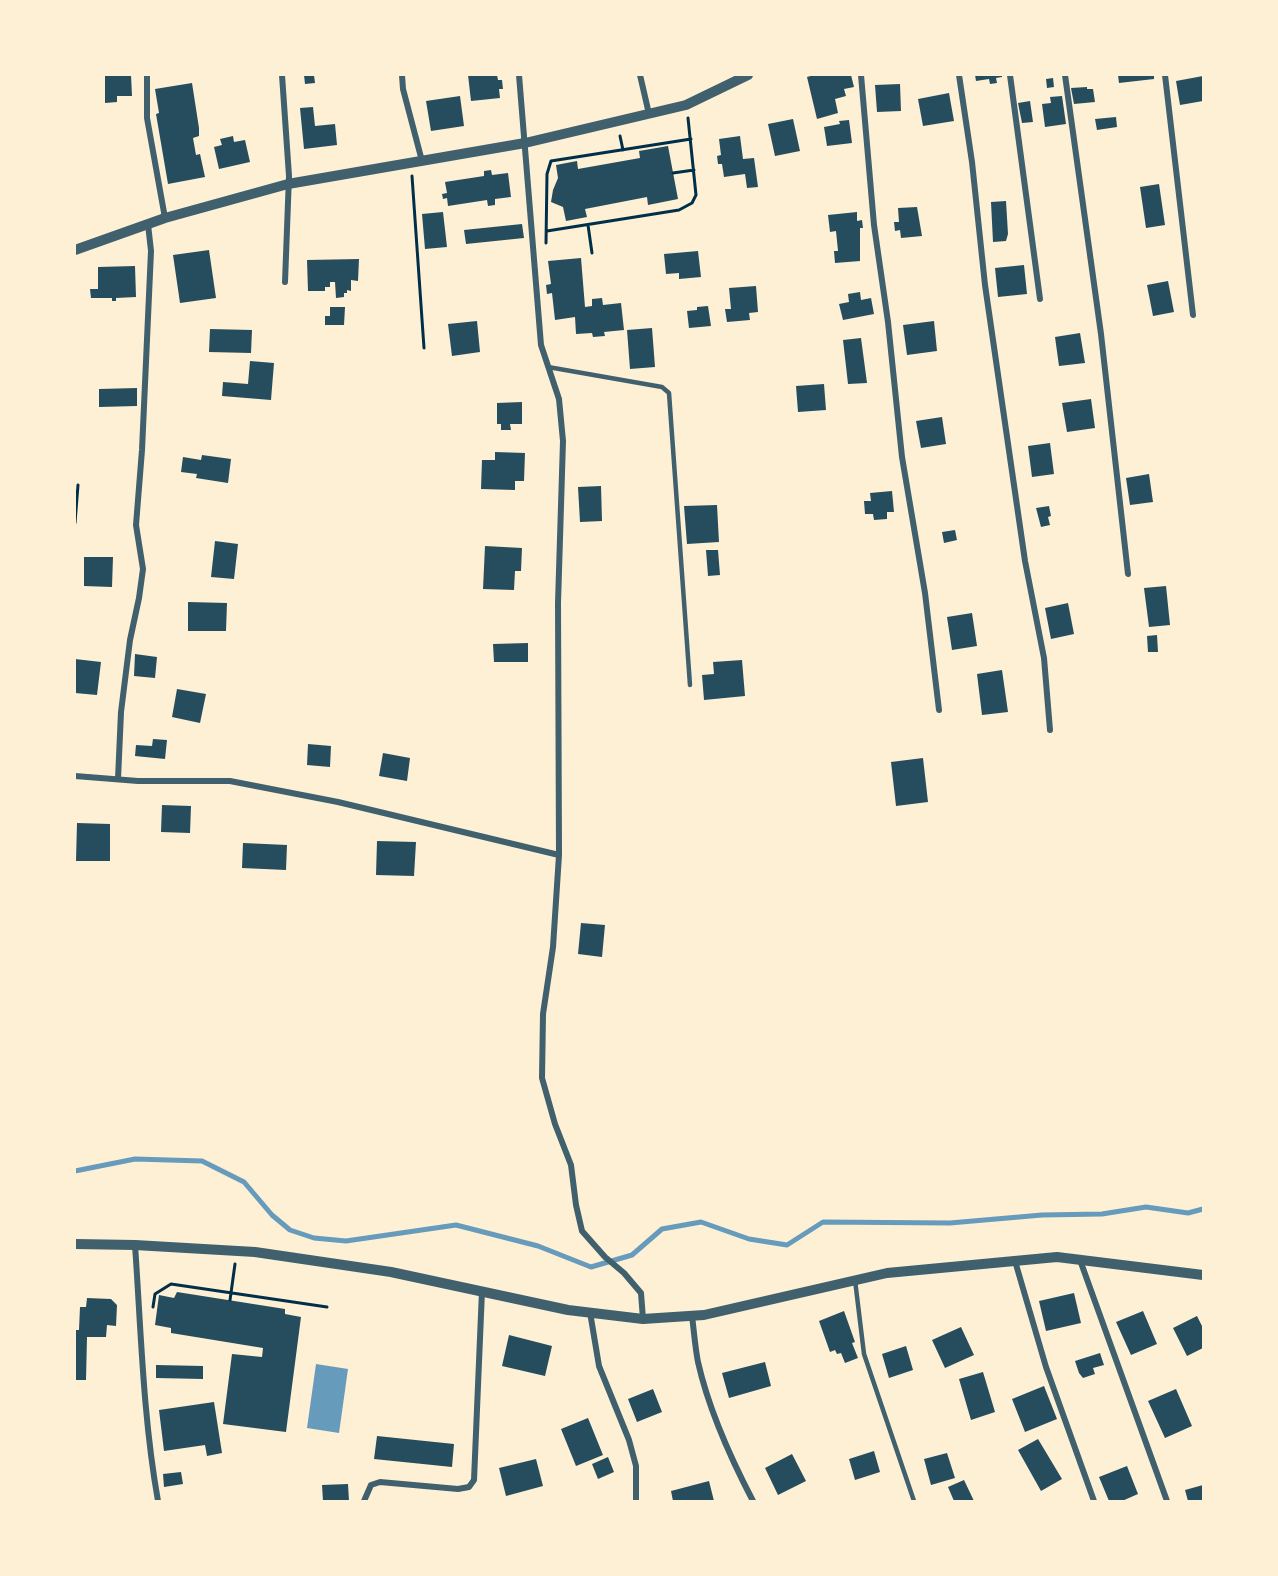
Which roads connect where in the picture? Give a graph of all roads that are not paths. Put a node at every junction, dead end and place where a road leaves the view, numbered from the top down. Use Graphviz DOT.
graph roads {
  1 [pos="147,75"];
  2 [pos="282,75"];
  3 [pos="402,75"];
  4 [pos="519,75"];
  5 [pos="640,75"];
  6 [pos="748,75"];
  7 [pos="861,75"];
  8 [pos="959,75"];
  9 [pos="1010,75"];
  10 [pos="1065,75"];
  11 [pos="1165,75"];
  12 [pos="649,115"];
  13 [pos="525,143"];
  14 [pos="416,161"];
  15 [pos="288,184"];
  16 [pos="165,218"];
  17 [pos="148,224"];
  18 [pos="75,250"];
  19 [pos="285,282"];
  20 [pos="1040,299"];
  21 [pos="1193,315"];
  22 [pos="548,367"];
  23 [pos="1128,574"];
  24 [pos="690,685"];
  25 [pos="939,710"];
  26 [pos="1050,730"];
  27 [pos="75,776"];
  28 [pos="118,779"];
  29 [pos="559,855"];
  30 [pos="75,1244"];
  31 [pos="135,1245"];
  32 [pos="1080,1260"];
  33 [pos="1015,1261"];
  34 [pos="1203,1275"];
  35 [pos="855,1280"];
  36 [pos="482,1291"];
  37 [pos="590,1312"];
  38 [pos="692,1316"];
  39 [pos="643,1319"];
  40 [pos="158,1501"];
  41 [pos="364,1501"];
  42 [pos="636,1501"];
  43 [pos="753,1501"];
  44 [pos="914,1501"];
  45 [pos="1095,1501"];
  46 [pos="1167,1501"];
  1 -- 16 [label="street"];
  2 -- 15 [label="street"];
  3 -- 14 [label="street"];
  4 -- 13 [label="street"];
  5 -- 12 [label="street"];
  6 -- 12 [label="street"];
  7 -- 25 [label="street"];
  8 -- 26 [label="street"];
  9 -- 20 [label="street"];
  10 -- 23 [label="street"];
  11 -- 21 [label="street"];
  12 -- 13 [label="street"];
  13 -- 14 [label="street"];
  13 -- 22 [label="street"];
  14 -- 15 [label="street"];
  15 -- 16 [label="street"];
  15 -- 19 [label="street"];
  16 -- 17 [label="street"];
  17 -- 18 [label="street"];
  17 -- 28 [label="street"];
  22 -- 24 [label="lane"];
  22 -- 29 [label="street"];
  27 -- 28 [label="street"];
  28 -- 29 [label="street"];
  29 -- 39 [label="street"];
  30 -- 31 [label="street"];
  31 -- 36 [label="street"];
  31 -- 40 [label="street"];
  32 -- 33 [label="street"];
  32 -- 34 [label="street"];
  32 -- 46 [label="street"];
  33 -- 35 [label="street"];
  33 -- 45 [label="street"];
  35 -- 38 [label="street"];
  35 -- 44 [label="lane"];
  36 -- 37 [label="street"];
  36 -- 41 [label="street"];
  37 -- 39 [label="street"];
  37 -- 42 [label="street"];
  38 -- 39 [label="street"];
  38 -- 43 [label="street"];
}
